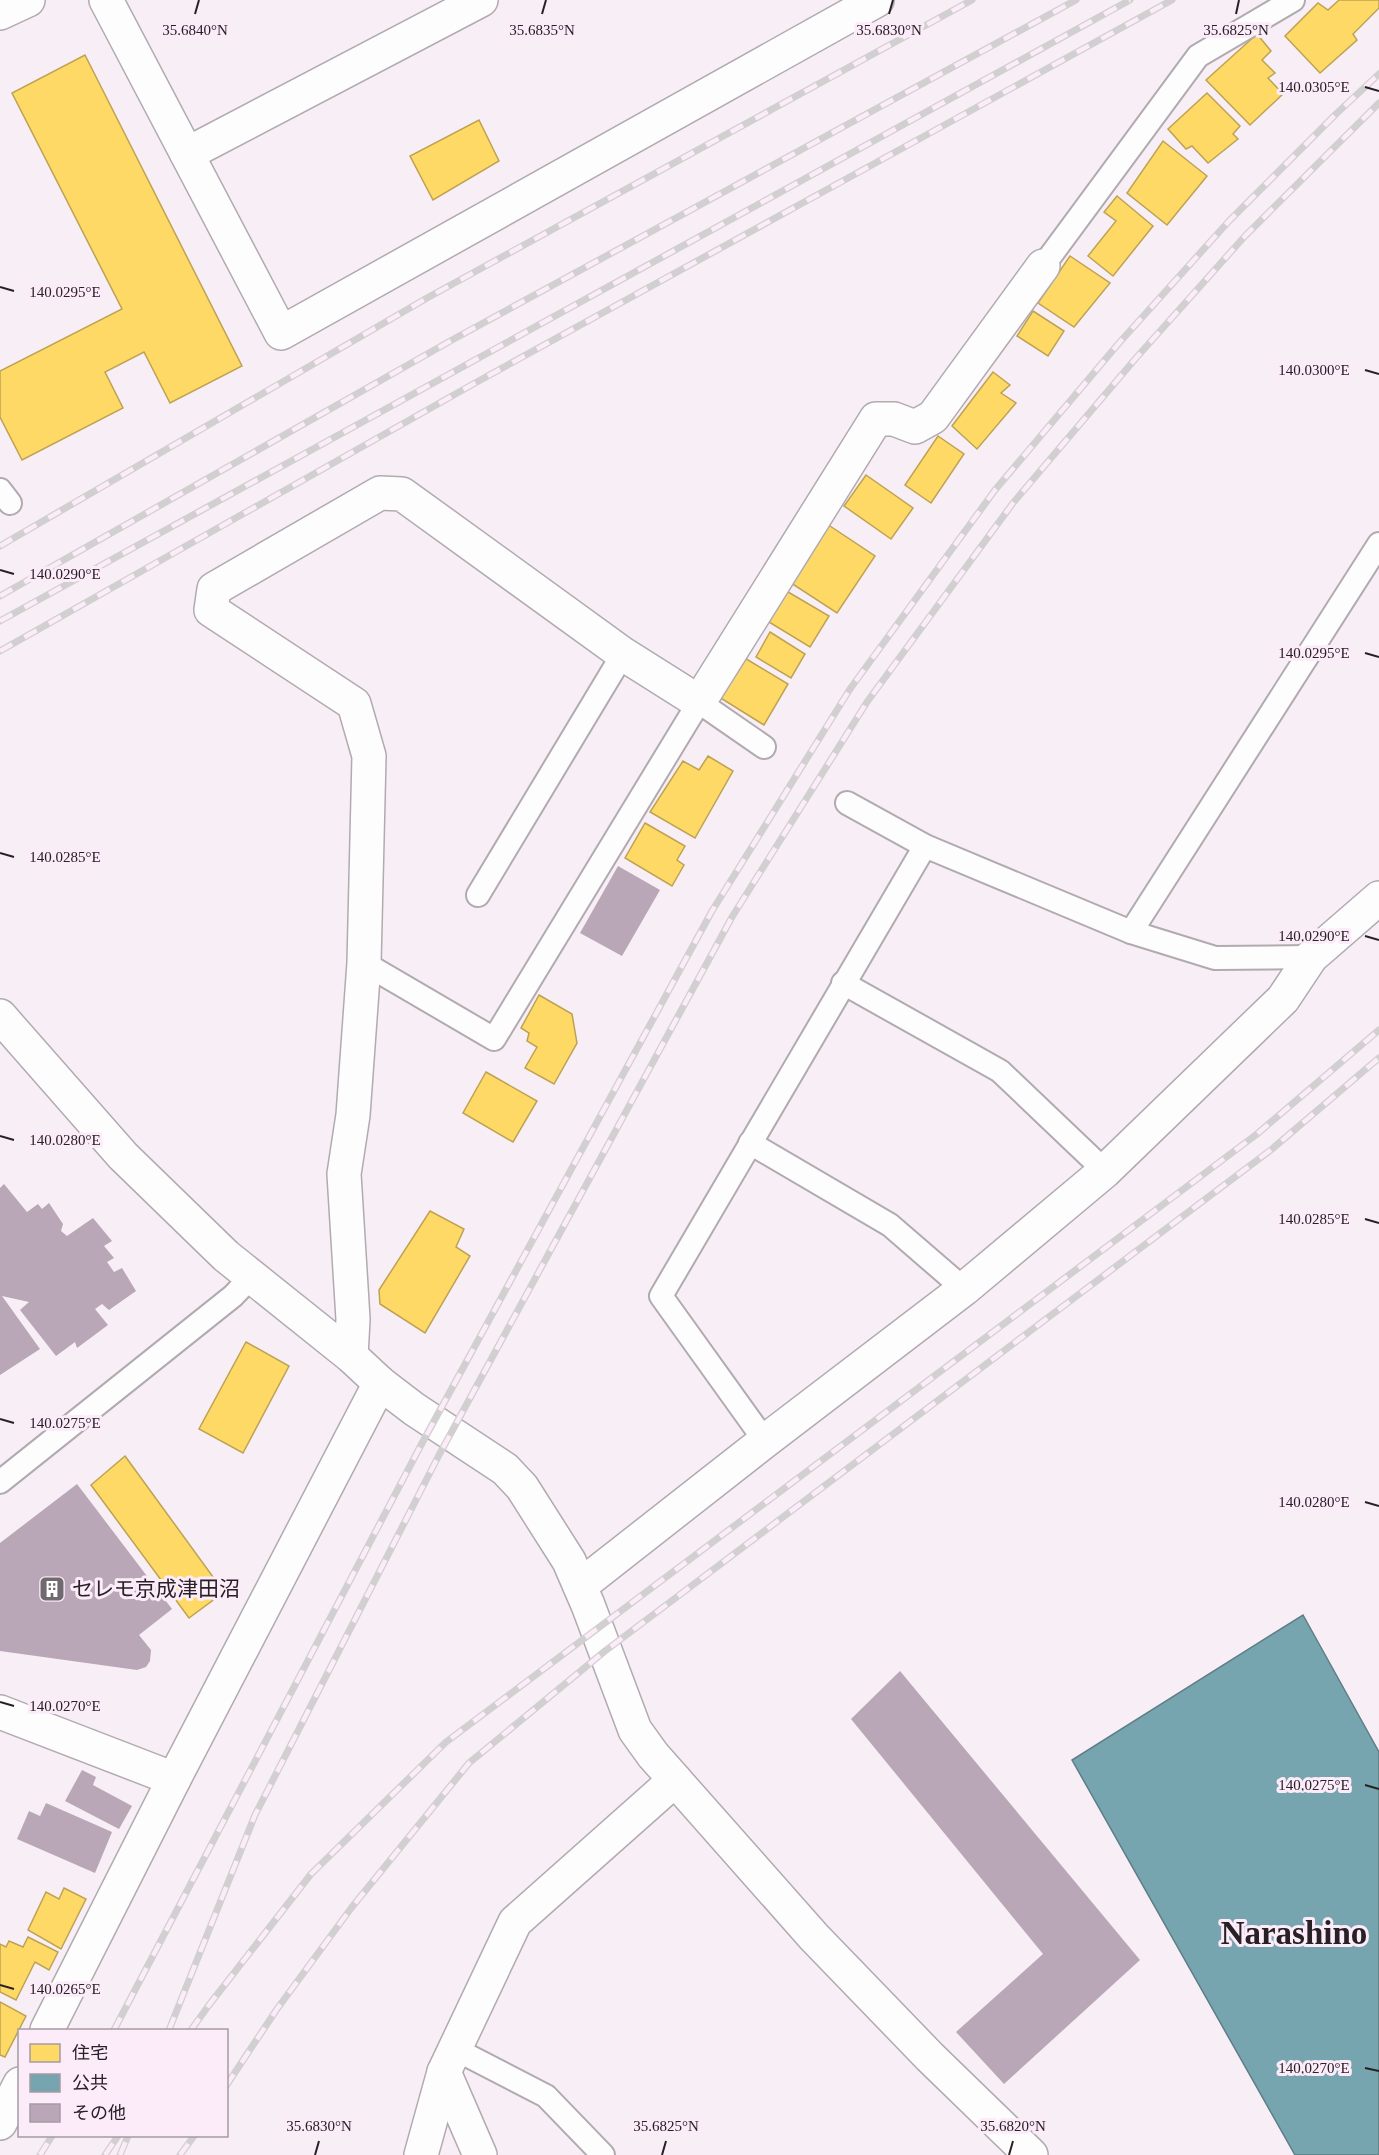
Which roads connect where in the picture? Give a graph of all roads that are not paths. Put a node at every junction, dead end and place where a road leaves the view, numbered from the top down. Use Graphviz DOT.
graph roads {
  1 [pos="28,0"];
  2 [pos="106,0"];
  3 [pos="481,0"];
  4 [pos="877,0"];
  5 [pos="1293,0"];
  6 [pos="0,13"];
  7 [pos="187,154"];
  8 [pos="1043,266"];
  9 [pos="1379,544"];
  10 [pos="622,654"];
  11 [pos="699,702"];
  12 [pos="764,747"];
  13 [pos="847,803"];
  14 [pos="926,846"];
  15 [pos="478,895"];
  16 [pos="1379,898"];
  17 [pos="1131,932"];
  18 [pos="1311,957"];
  19 [pos="364,963"];
  20 [pos="843,983"];
  21 [pos="0,1016"];
  22 [pos="750,1143"];
  23 [pos="1105,1171"];
  24 [pos="252,1276"];
  25 [pos="964,1289"];
  26 [pos="351,1356"];
  27 [pos="380,1383"];
  28 [pos="765,1441"];
  29 [pos="0,1482"];
  30 [pos="580,1586"];
  31 [pos="0,1713"];
  32 [pos="174,1779"];
  33 [pos="675,1780"];
  34 [pos="48,2029"];
  35 [pos="450,2060"];
  36 [pos="18,2088"];
  37 [pos="0,2122"];
  38 [pos="421,2155"];
  39 [pos="480,2155"];
  40 [pos="603,2155"];
  41 [pos="1031,2155"];
  1 -- 6 [label="street"];
  2 -- 7 [label="street"];
  3 -- 7 [label="street"];
  4 -- 7 [label="street"];
  5 -- 8 [label="lane"];
  8 -- 11 [label="street"];
  9 -- 17 [label="lane"];
  10 -- 11 [label="street"];
  10 -- 15 [label="lane"];
  10 -- 19 [label="street"];
  11 -- 12 [label="lane"];
  11 -- 19 [label="lane"];
  13 -- 14 [label="lane"];
  14 -- 17 [label="lane"];
  14 -- 20 [label="lane"];
  16 -- 18 [label="street"];
  17 -- 18 [label="lane"];
  18 -- 23 [label="street"];
  19 -- 26 [label="street"];
  20 -- 22 [label="lane"];
  20 -- 23 [label="lane"];
  21 -- 24 [label="street"];
  22 -- 25 [label="lane"];
  22 -- 28 [label="lane"];
  23 -- 25 [label="street"];
  24 -- 26 [label="street"];
  24 -- 29 [label="lane"];
  25 -- 28 [label="street"];
  26 -- 27 [label="street"];
  27 -- 30 [label="street"];
  27 -- 32 [label="street"];
  28 -- 30 [label="street"];
  30 -- 33 [label="street"];
  31 -- 32 [label="street"];
  32 -- 34 [label="street"];
  33 -- 35 [label="street"];
  33 -- 41 [label="street"];
  35 -- 38 [label="street"];
  35 -- 39 [label="street"];
  35 -- 40 [label="lane"];
  36 -- 37 [label="street"];
}
